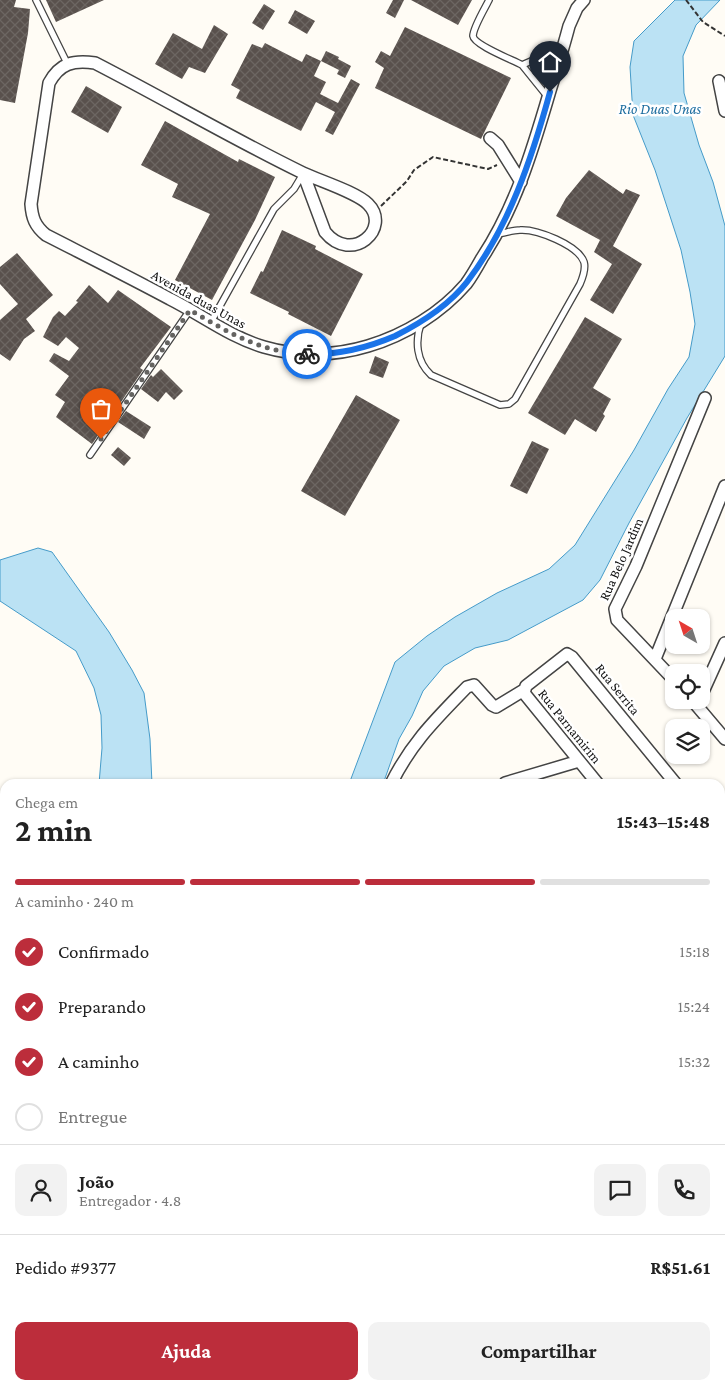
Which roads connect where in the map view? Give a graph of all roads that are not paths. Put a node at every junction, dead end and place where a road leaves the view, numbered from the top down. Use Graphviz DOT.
graph roads {
  1 [pos="36,0"];
  2 [pos="489,0"];
  3 [pos="584,0"];
  4 [pos="564,47"];
  5 [pos="68,65"];
  6 [pos="522,65"];
  7 [pos="719,81"];
  8 [pos="548,98"];
  9 [pos="725,111"];
  10 [pos="490,138"];
  11 [pos="303,173"];
  12 [pos="521,182"];
  13 [pos="497,234"];
  14 [pos="190,310"];
  15 [pos="422,320"];
  16 [pos="211,322"];
  17 [pos="705,398"];
  18 [pos="90,455"];
  19 [pos="725,486"];
  20 [pos="725,642"];
  21 [pos="655,659"];
  22 [pos="665,670"];
  23 [pos="710,674"];
  24 [pos="525,688"];
  25 [pos="703,709"];
  26 [pos="725,739"];
  27 [pos="579,760"];
  28 [pos="394,779"];
  29 [pos="518,779"];
  30 [pos="594,779"];
  31 [pos="672,779"];
  1 -- 5 [label="lane"];
  2 -- 6 [label="lane"];
  3 -- 4 [label="street, Avenida duas Unas"];
  4 -- 6 [label="lane"];
  4 -- 8 [label="street, Avenida duas Unas"];
  5 -- 11 [label="street"];
  5 -- 14 [label="street, Avenida duas Unas"];
  6 -- 8 [label="lane"];
  7 -- 9 [label="street"];
  8 -- 12 [label="street, Avenida duas Unas"];
  10 -- 12 [label="street"];
  11 -- 11 [label="street"];
  11 -- 16 [label="lane"];
  12 -- 13 [label="street, Avenida duas Unas"];
  13 -- 15 [label="street, Avenida duas Unas"];
  13 -- 15 [label="lane"];
  14 -- 16 [label="street, Avenida duas Unas"];
  14 -- 18 [label="lane"];
  15 -- 16 [label="street, Avenida duas Unas"];
  17 -- 21 [label="street, Rua Belo Jardim"];
  19 -- 21 [label="street"];
  20 -- 23 [label="street"];
  21 -- 22 [label="street, Rua Belo Jardim"];
  24 -- 27 [label="street, Rua Parnamirim"];
  24 -- 28 [label="street"];
  24 -- 31 [label="street, Rua Serrita"];
  25 -- 26 [label="street"];
  27 -- 29 [label="street"];
  27 -- 30 [label="street, Rua Parnamirim"];
}
